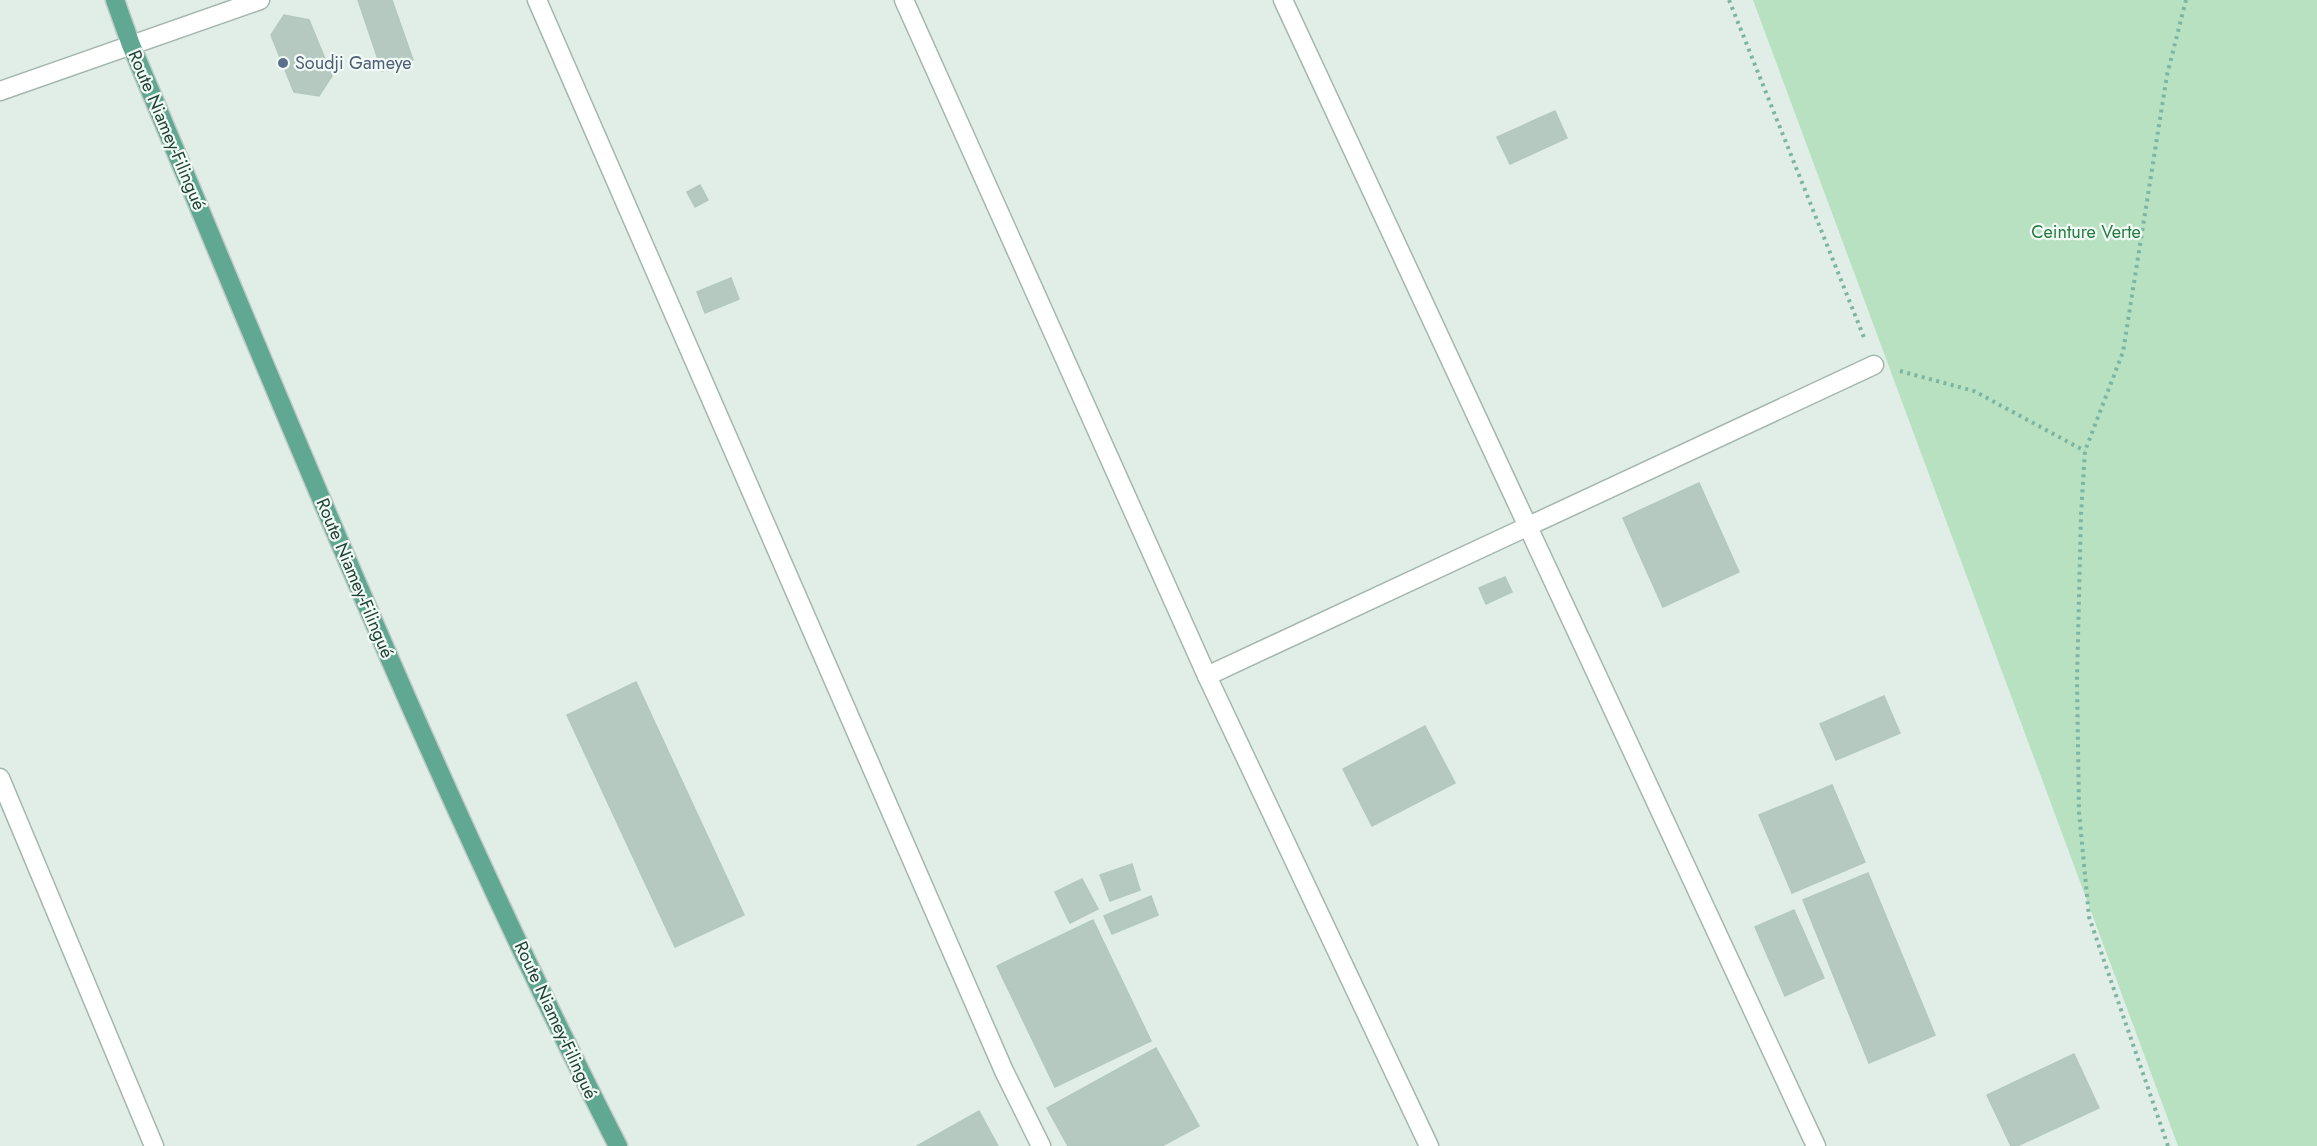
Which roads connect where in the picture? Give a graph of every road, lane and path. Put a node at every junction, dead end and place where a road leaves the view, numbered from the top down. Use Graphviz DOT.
graph roads {
  1 [pos="115,0"];
  2 [pos="260,0"];
  3 [pos="537,0"];
  4 [pos="904,0"];
  5 [pos="1283,0"];
  6 [pos="1729,0"];
  7 [pos="2186,0"];
  8 [pos="131,45"];
  9 [pos="0,91"];
  10 [pos="1875,365"];
  11 [pos="2085,451"];
  12 [pos="1528,526"];
  13 [pos="1207,676"];
  14 [pos="0,778"];
  15 [pos="154,1146"];
  16 [pos="618,1146"];
  17 [pos="1041,1146"];
  18 [pos="1429,1146"];
  19 [pos="1816,1146"];
  20 [pos="2168,1146"];
  1 -- 8 [label="main road, Route Niamey-Filingué"];
  2 -- 8 [label="street"];
  3 -- 17 [label="street"];
  4 -- 13 [label="street"];
  5 -- 12 [label="street"];
  6 -- 10 [label="path"];
  7 -- 11 [label="path"];
  8 -- 9 [label="street"];
  8 -- 16 [label="main road, Route Niamey-Filingué"];
  10 -- 11 [label="path"];
  10 -- 12 [label="street"];
  11 -- 20 [label="path"];
  12 -- 13 [label="street"];
  12 -- 19 [label="street"];
  13 -- 18 [label="street"];
  14 -- 15 [label="street"];
}
